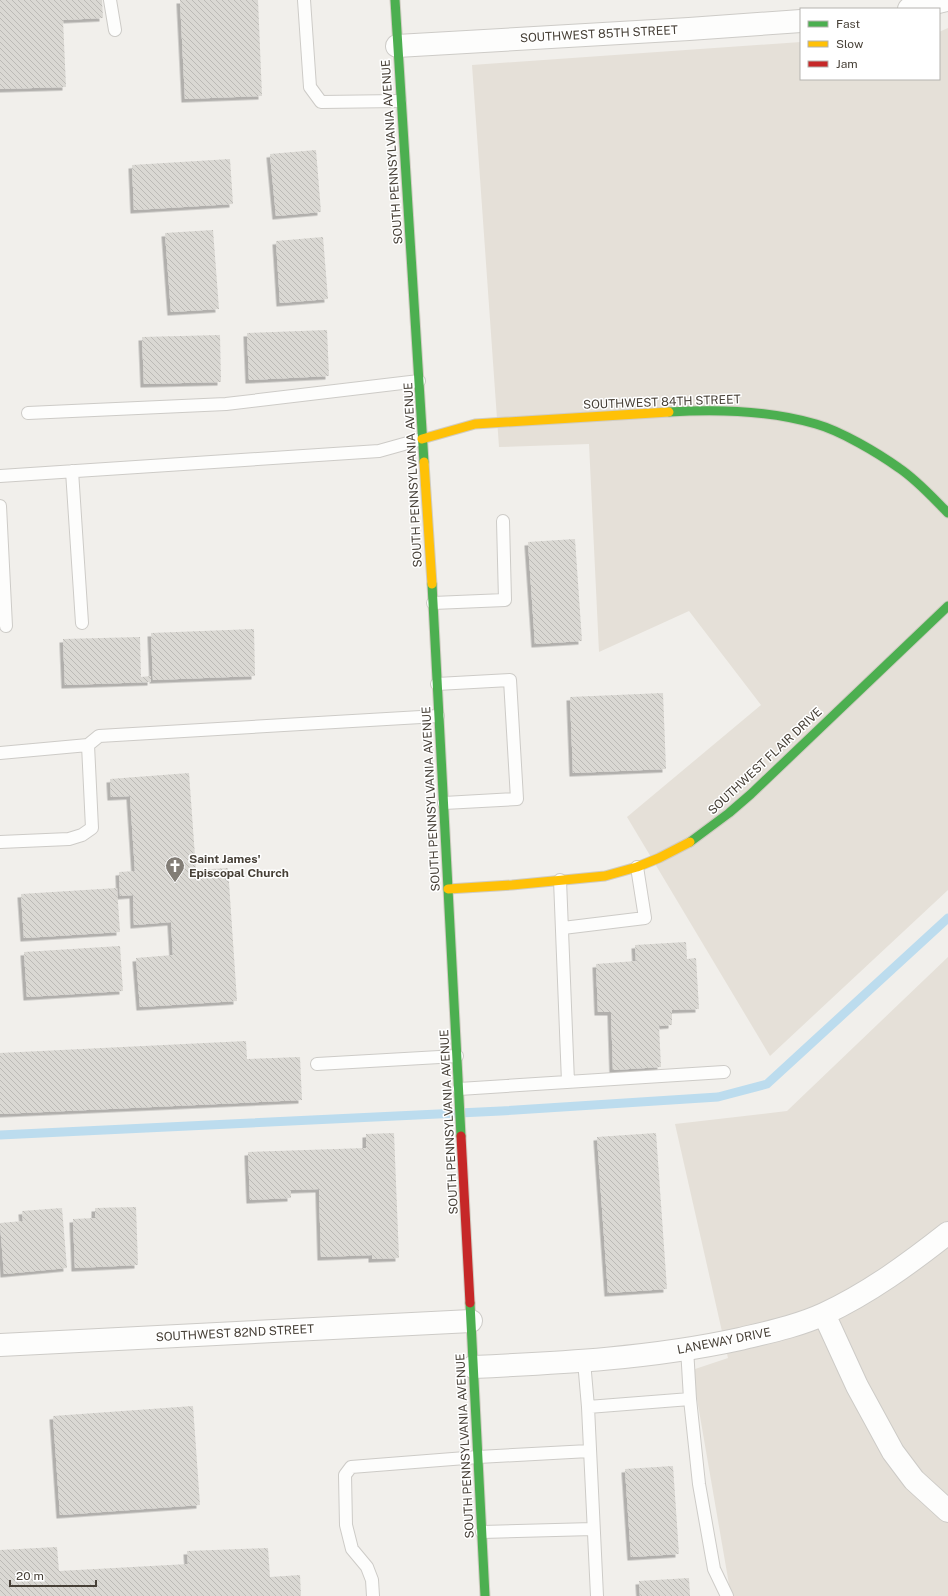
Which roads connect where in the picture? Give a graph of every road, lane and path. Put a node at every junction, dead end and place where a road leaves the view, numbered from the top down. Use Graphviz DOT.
graph roads {
  1 [pos="110,0"];
  2 [pos="304,0"];
  3 [pos="395,0"];
  4 [pos="947,0"];
  5 [pos="913,8"];
  6 [pos="800,21"];
  7 [pos="115,30"];
  8 [pos="397,46"];
  9 [pos="400,101"];
  10 [pos="419,381"];
  11 [pos="28,413"];
  12 [pos="422,439"];
  13 [pos="72,471"];
  14 [pos="0,476"];
  15 [pos="0,506"];
  16 [pos="948,513"];
  17 [pos="503,521"];
  18 [pos="433,603"];
  19 [pos="948,606"];
  20 [pos="82,624"];
  21 [pos="6,626"];
  22 [pos="437,684"];
  23 [pos="438,716"];
  24 [pos="88,745"];
  25 [pos="0,753"];
  26 [pos="444,803"];
  27 [pos="0,842"];
  28 [pos="637,867"];
  29 [pos="560,880"];
  30 [pos="448,889"];
  31 [pos="563,928"];
  32 [pos="457,1056"];
  33 [pos="317,1064"];
  34 [pos="724,1072"];
  35 [pos="568,1082"];
  36 [pos="459,1089"];
  37 [pos="948,1233"];
  38 [pos="824,1314"];
  39 [pos="471,1321"];
  40 [pos="0,1345"];
  41 [pos="687,1348"];
  42 [pos="584,1362"];
  43 [pos="473,1367"];
  44 [pos="690,1399"];
  45 [pos="588,1407"];
  46 [pos="589,1451"];
  47 [pos="478,1457"];
  48 [pos="948,1511"];
  49 [pos="593,1529"];
  50 [pos="482,1532"];
  51 [pos="373,1596"];
  52 [pos="485,1596"];
  53 [pos="597,1596"];
  54 [pos="727,1596"];
  1 -- 7 [label="lane"];
  2 -- 9 [label="lane"];
  3 -- 8 [label="main road, SOUTH PENNSYLVANIA AVENUE"];
  4 -- 5 [label="street"];
  6 -- 8 [label="street, SOUTHWEST 85TH STREET"];
  8 -- 9 [label="main road, SOUTH PENNSYLVANIA AVENUE"];
  9 -- 10 [label="main road, SOUTH PENNSYLVANIA AVENUE"];
  10 -- 11 [label="lane"];
  10 -- 12 [label="main road, SOUTH PENNSYLVANIA AVENUE"];
  12 -- 13 [label="lane"];
  12 -- 16 [label="main road, SOUTHWEST 84TH STREET"];
  12 -- 18 [label="main road, SOUTH PENNSYLVANIA AVENUE"];
  13 -- 14 [label="lane"];
  13 -- 20 [label="lane"];
  15 -- 21 [label="lane"];
  17 -- 18 [label="lane"];
  18 -- 22 [label="main road, SOUTH PENNSYLVANIA AVENUE"];
  19 -- 28 [label="main road, SOUTHWEST FLAIR DRIVE"];
  22 -- 23 [label="main road, SOUTH PENNSYLVANIA AVENUE"];
  22 -- 26 [label="lane"];
  23 -- 24 [label="lane"];
  23 -- 26 [label="main road, SOUTH PENNSYLVANIA AVENUE"];
  24 -- 25 [label="lane"];
  24 -- 27 [label="lane"];
  26 -- 30 [label="main road, SOUTH PENNSYLVANIA AVENUE"];
  28 -- 29 [label="main road, SOUTHWEST FLAIR DRIVE"];
  28 -- 31 [label="lane"];
  29 -- 30 [label="main road, SOUTHWEST FLAIR DRIVE"];
  29 -- 31 [label="lane"];
  30 -- 32 [label="main road, SOUTH PENNSYLVANIA AVENUE"];
  31 -- 35 [label="lane"];
  32 -- 33 [label="lane"];
  32 -- 36 [label="main road, SOUTH PENNSYLVANIA AVENUE"];
  34 -- 35 [label="lane"];
  35 -- 36 [label="lane"];
  36 -- 39 [label="main road, SOUTH PENNSYLVANIA AVENUE"];
  37 -- 38 [label="street, LANEWAY DRIVE"];
  38 -- 41 [label="street, LANEWAY DRIVE"];
  38 -- 48 [label="street"];
  39 -- 40 [label="street, SOUTHWEST 82ND STREET"];
  39 -- 43 [label="main road, SOUTH PENNSYLVANIA AVENUE"];
  41 -- 42 [label="street, LANEWAY DRIVE"];
  41 -- 44 [label="lane"];
  42 -- 43 [label="street, LANEWAY DRIVE"];
  42 -- 45 [label="lane"];
  43 -- 47 [label="main road, SOUTH PENNSYLVANIA AVENUE"];
  44 -- 45 [label="lane"];
  44 -- 54 [label="lane"];
  45 -- 46 [label="lane"];
  46 -- 47 [label="lane"];
  46 -- 49 [label="lane"];
  47 -- 50 [label="main road, SOUTH PENNSYLVANIA AVENUE"];
  47 -- 51 [label="lane"];
  49 -- 50 [label="lane"];
  49 -- 53 [label="lane"];
  50 -- 52 [label="main road, SOUTH PENNSYLVANIA AVENUE"];
}
